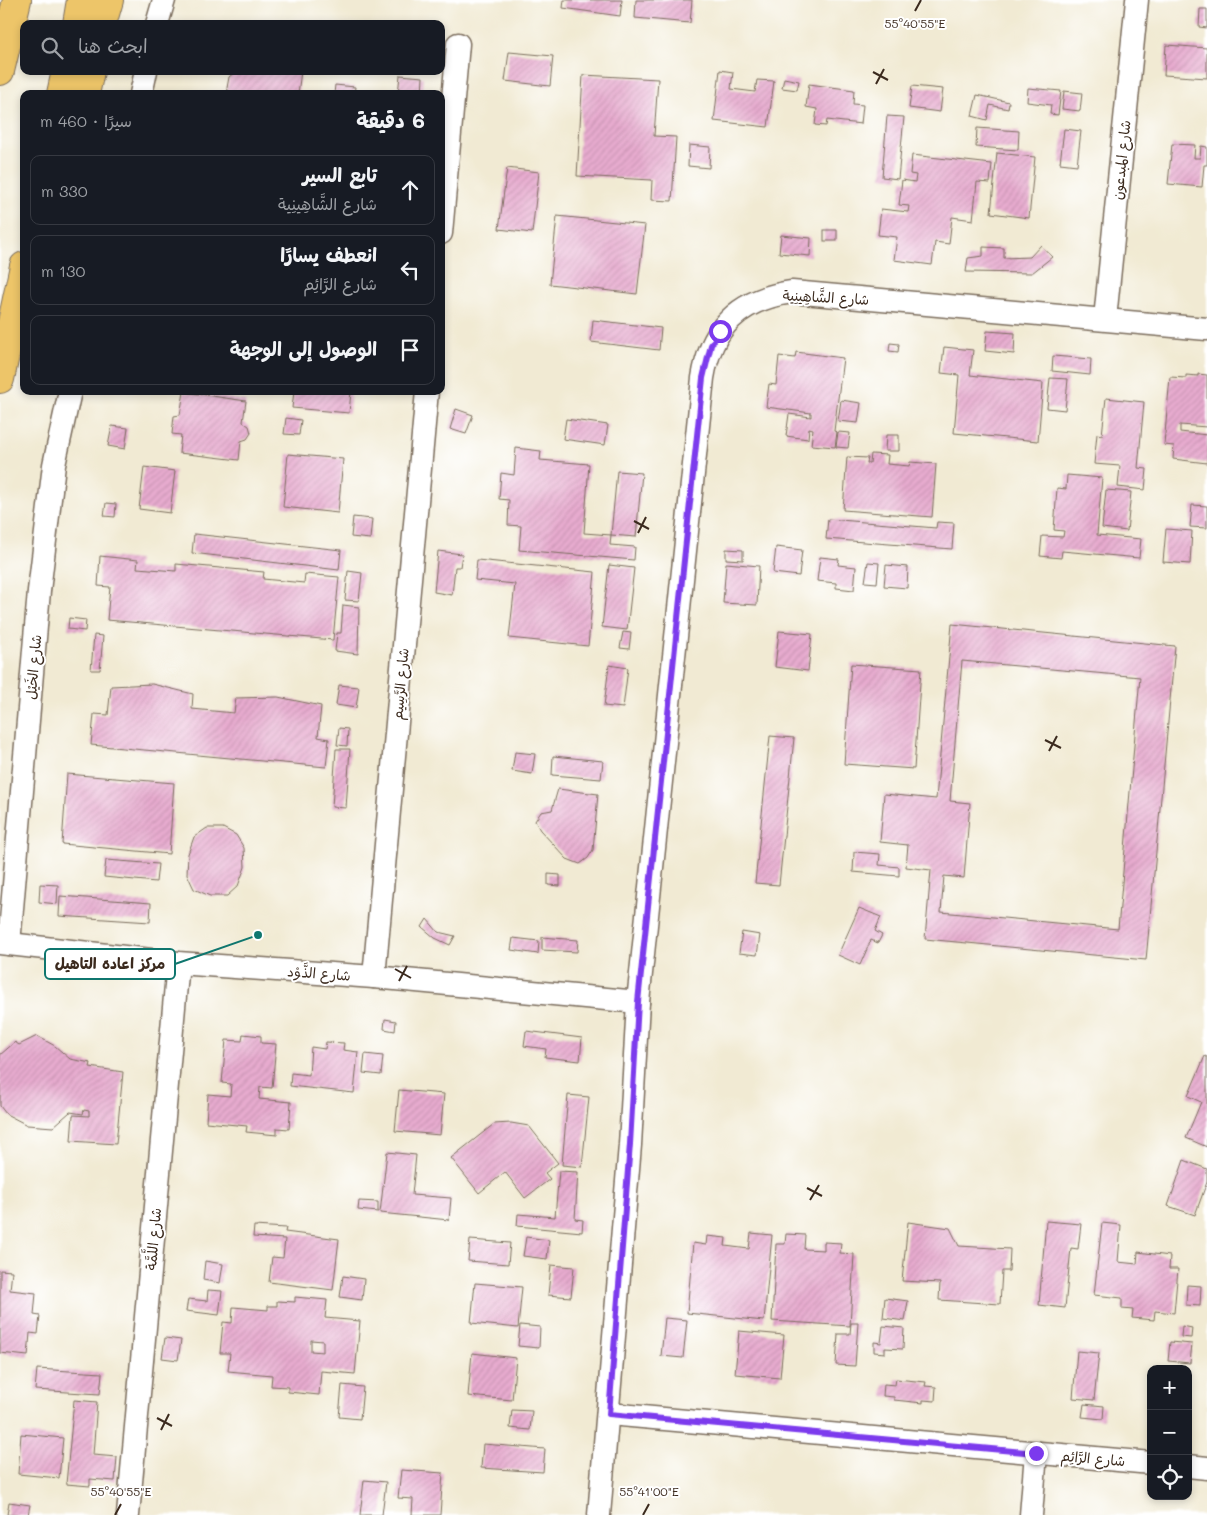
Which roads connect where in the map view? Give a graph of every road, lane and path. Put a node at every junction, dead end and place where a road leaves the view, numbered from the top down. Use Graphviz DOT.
graph roads {
  1 [pos="17,0"];
  2 [pos="81,0"];
  3 [pos="109,0"];
  4 [pos="164,0"];
  5 [pos="1137,0"];
  6 [pos="78,20"];
  7 [pos="103,20"];
  8 [pos="158,20"];
  9 [pos="458,44"];
  10 [pos="0,71"];
  11 [pos="65,75"];
  12 [pos="89,75"];
  13 [pos="145,75"];
  14 [pos="62,90"];
  15 [pos="86,90"];
  16 [pos="142,90"];
  17 [pos="445,189"];
  18 [pos="20,285"];
  19 [pos="1105,319"];
  20 [pos="1207,329"];
  21 [pos="0,380"];
  22 [pos="69,395"];
  23 [pos="427,395"];
  24 [pos="4,943"];
  25 [pos="178,963"];
  26 [pos="374,977"];
  27 [pos="638,1002"];
  28 [pos="609,1414"];
  29 [pos="1036,1453"];
  30 [pos="1147,1463"];
  31 [pos="1192,1466"];
  32 [pos="1207,1468"];
  33 [pos="128,1515"];
  34 [pos="600,1515"];
  35 [pos="1030,1515"];
  1 -- 10 [label="main road"];
  2 -- 6 [label="main road"];
  3 -- 7 [label="main road"];
  4 -- 8 [label="street"];
  5 -- 19 [label="street, شارع المبدعون"];
  9 -- 17 [label="street"];
  11 -- 14 [label="main road"];
  12 -- 15 [label="main road"];
  13 -- 16 [label="street"];
  18 -- 21 [label="main road"];
  19 -- 20 [label="street, شارع الشَّاهِينِية"];
  19 -- 27 [label="street, شارع الشَّاهِينِية"];
  22 -- 24 [label="street, شارع الخَيْل"];
  23 -- 26 [label="street, شارع الرَّسِيم"];
  24 -- 25 [label="street, شارع الذَّوْد"];
  25 -- 26 [label="street, شارع الذَّوْد"];
  25 -- 33 [label="street, شارع اللَّمَّة"];
  26 -- 27 [label="street, شارع الذَّوْد"];
  27 -- 28 [label="street, شارع الشَّاهِينِية"];
  28 -- 29 [label="street, شارع الرَّائِم"];
  28 -- 34 [label="street, شارع الشَّاهِينِية"];
  29 -- 30 [label="street, شارع الرَّائِم"];
  29 -- 35 [label="street"];
  31 -- 32 [label="street"];
}
